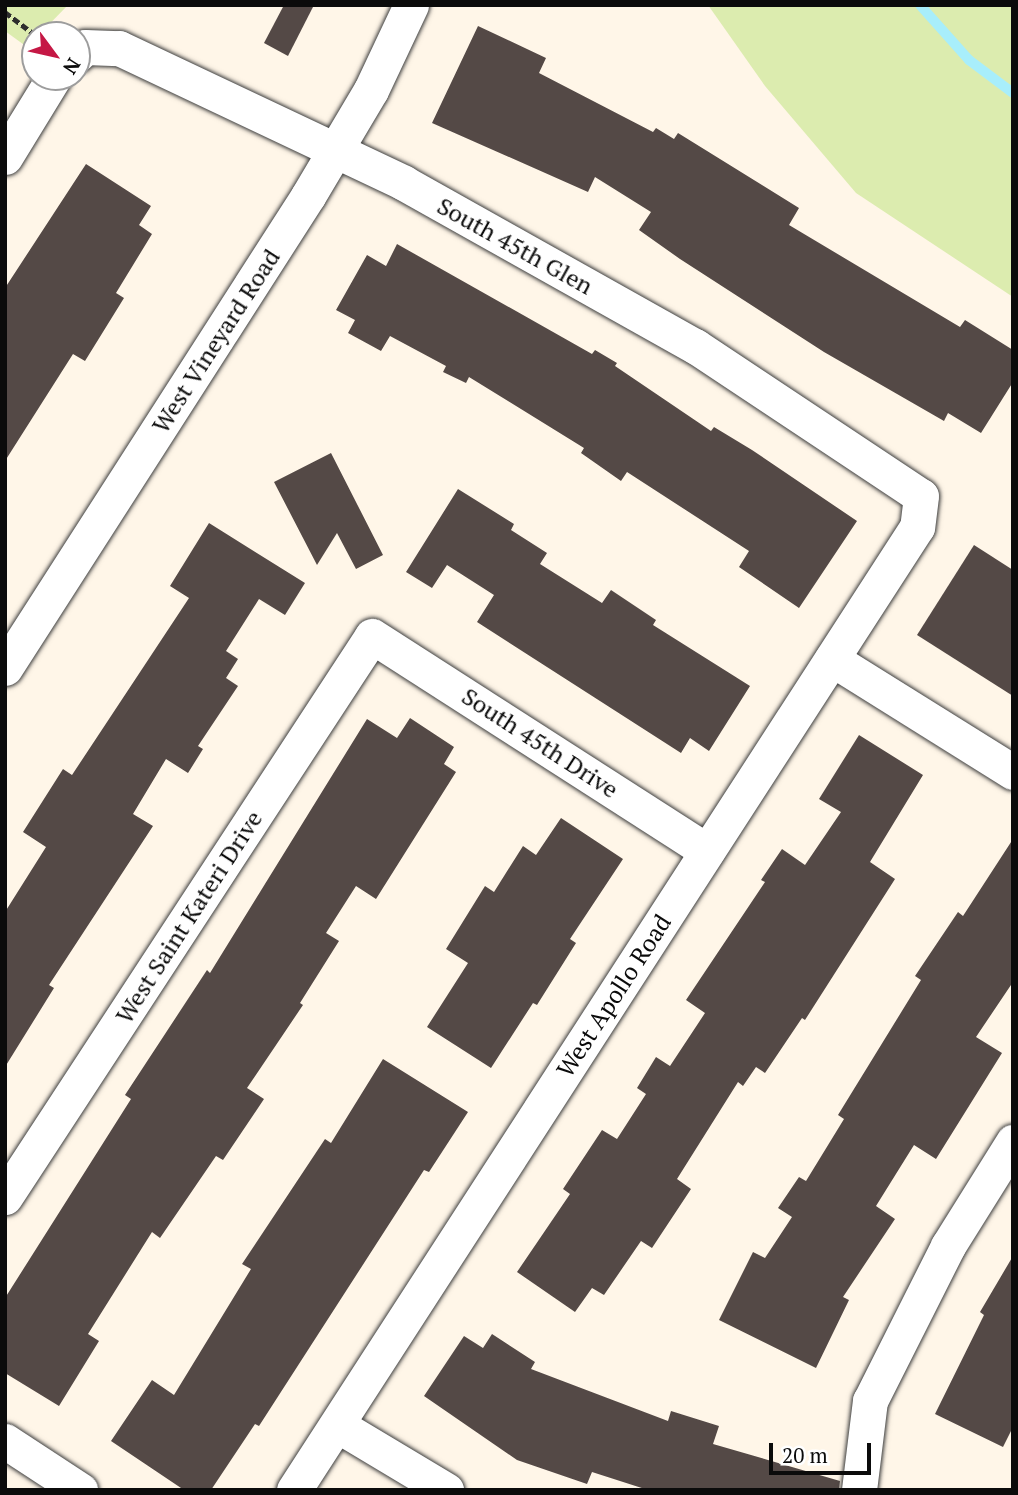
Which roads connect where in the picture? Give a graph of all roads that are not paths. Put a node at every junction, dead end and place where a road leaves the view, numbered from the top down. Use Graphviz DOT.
graph roads {
  1 [pos="411,5"];
  2 [pos="91,50"];
  3 [pos="45,91"];
  4 [pos="335,150"];
  5 [pos="5,157"];
  6 [pos="921,496"];
  7 [pos="372,636"];
  8 [pos="832,659"];
  9 [pos="5,668"];
  10 [pos="1013,772"];
  11 [pos="707,851"];
  12 [pos="1013,1142"];
  13 [pos="5,1197"];
  14 [pos="340,1426"];
  15 [pos="5,1441"];
  16 [pos="80,1490"];
  17 [pos="294,1490"];
  18 [pos="446,1490"];
  19 [pos="859,1490"];
  1 -- 4 [label="street, West Vineyard Road"];
  2 -- 4 [label="street, South 45th Glen"];
  3 -- 5 [label="street"];
  4 -- 6 [label="street, South 45th Glen"];
  4 -- 9 [label="street, West Vineyard Road"];
  6 -- 8 [label="street, West Apollo Road"];
  7 -- 11 [label="street, South 45th Drive"];
  7 -- 13 [label="street, West Saint Kateri Drive"];
  8 -- 10 [label="street"];
  8 -- 11 [label="street, West Apollo Road"];
  11 -- 14 [label="street, West Apollo Road"];
  12 -- 19 [label="street"];
  14 -- 17 [label="street, West Apollo Road"];
  14 -- 18 [label="street"];
  15 -- 16 [label="street"];
}
